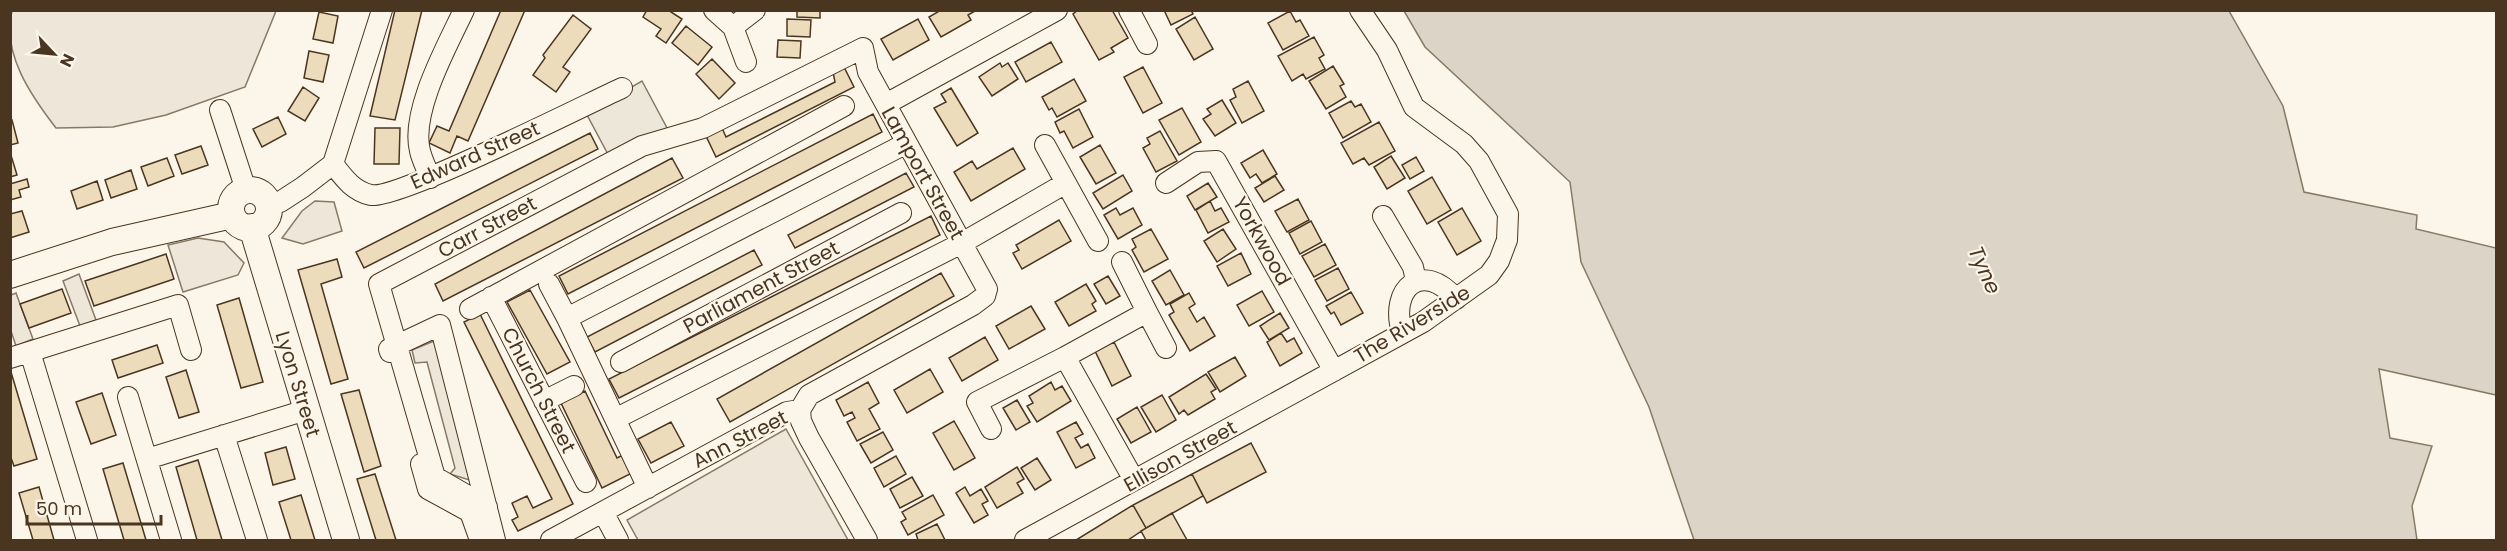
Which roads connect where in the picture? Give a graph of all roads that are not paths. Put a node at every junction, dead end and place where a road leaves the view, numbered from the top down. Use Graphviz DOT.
graph roads {
  1 [pos="382,10"];
  2 [pos="464,10"];
  3 [pos="714,10"];
  4 [pos="755,10"];
  5 [pos="1057,10"];
  6 [pos="1130,10"];
  7 [pos="1360,10"];
  8 [pos="733,27"];
  9 [pos="1147,44"];
  10 [pos="863,48"];
  11 [pos="746,62"];
  12 [pos="622,88"];
  13 [pos="886,104"];
  14 [pos="844,106"];
  15 [pos="220,110"];
  16 [pos="907,143"];
  17 [pos="1045,145"];
  18 [pos="333,164"];
  19 [pos="430,177"];
  20 [pos="1065,183"];
  21 [pos="1166,183"];
  22 [pos="246,190"];
  23 [pos="268,205"];
  24 [pos="901,213"];
  25 [pos="1383,216"];
  26 [pos="242,221"];
  27 [pos="1098,241"];
  28 [pos="962,243"];
  29 [pos="1122,262"];
  30 [pos="10,275"];
  31 [pos="1416,281"];
  32 [pos="549,284"];
  33 [pos="985,296"];
  34 [pos="491,297"];
  35 [pos="1456,299"];
  36 [pos="470,309"];
  37 [pos="1147,312"];
  38 [pos="567,318"];
  39 [pos="1402,332"];
  40 [pos="397,344"];
  41 [pos="1166,348"];
  42 [pos="191,350"];
  43 [pos="30,352"];
  44 [pos="1065,357"];
  45 [pos="10,358"];
  46 [pos="621,362"];
  47 [pos="1334,370"];
  48 [pos="574,386"];
  49 [pos="128,397"];
  50 [pos="544,401"];
  51 [pos="306,410"];
  52 [pos="800,410"];
  53 [pos="615,418"];
  54 [pos="991,429"];
  55 [pos="224,435"];
  56 [pos="147,459"];
  57 [pos="1134,480"];
  58 [pos="586,482"];
  59 [pos="648,488"];
  60 [pos="487,507"];
  61 [pos="603,512"];
  62 [pos="87,540"];
  63 [pos="171,540"];
  64 [pos="257,540"];
  65 [pos="346,540"];
  66 [pos="480,540"];
  67 [pos="495,540"];
  68 [pos="551,540"];
  69 [pos="618,540"];
  70 [pos="867,540"];
  71 [pos="1025,540"];
  1 -- 18 [label="street"];
  2 -- 19 [label="street"];
  3 -- 8 [label="street"];
  4 -- 8 [label="street"];
  5 -- 13 [label="street"];
  6 -- 9 [label="street"];
  7 -- 35 [label="street, The Riverside"];
  8 -- 11 [label="street"];
  10 -- 13 [label="street, Lamport Street"];
  10 -- 40 [label="street, Carr Street"];
  12 -- 19 [label="street, Edward Street"];
  13 -- 16 [label="street, Lamport Street"];
  14 -- 34 [label="street"];
  15 -- 22 [label="street"];
  16 -- 28 [label="street, Lamport Street"];
  16 -- 38 [label="street"];
  17 -- 20 [label="street"];
  18 -- 19 [label="street, Edward Street"];
  18 -- 23 [label="street"];
  20 -- 27 [label="street"];
  20 -- 28 [label="street"];
  21 -- 47 [label="street, Yorkwood"];
  22 -- 23 [label="main road"];
  22 -- 26 [label="main road"];
  23 -- 26 [label="main road"];
  24 -- 46 [label="street, Parliament Street"];
  25 -- 31 [label="street"];
  26 -- 30 [label="main road"];
  26 -- 51 [label="main road, Lyon Street"];
  28 -- 33 [label="street, Lamport Street"];
  28 -- 53 [label="street"];
  29 -- 37 [label="street"];
  31 -- 35 [label="street"];
  31 -- 39 [label="street"];
  32 -- 38 [label="street"];
  33 -- 52 [label="street, Ann Street"];
  34 -- 36 [label="street"];
  34 -- 50 [label="street, Church Street"];
  35 -- 39 [label="street, The Riverside"];
  37 -- 41 [label="street"];
  37 -- 44 [label="street"];
  38 -- 53 [label="street"];
  39 -- 47 [label="street, The Riverside"];
  40 -- 60 [label="street"];
  40 -- 60 [label="street"];
  40 -- 66 [label="street, Carr Street"];
  42 -- 43 [label="street"];
  43 -- 45 [label="street"];
  43 -- 62 [label="street"];
  44 -- 54 [label="street"];
  44 -- 57 [label="street"];
  47 -- 57 [label="street, Ellison Street"];
  48 -- 50 [label="street"];
  49 -- 56 [label="street"];
  50 -- 58 [label="street, Church Street"];
  51 -- 55 [label="street"];
  51 -- 65 [label="main road, Lyon Street"];
  52 -- 59 [label="street, Ann Street"];
  52 -- 70 [label="street"];
  53 -- 59 [label="street"];
  55 -- 56 [label="street"];
  55 -- 64 [label="street"];
  56 -- 63 [label="street"];
  57 -- 71 [label="street, Ellison Street"];
  59 -- 61 [label="street, Ann Street"];
  60 -- 67 [label="street"];
  61 -- 68 [label="street, Ann Street"];
  61 -- 69 [label="street"];
}
